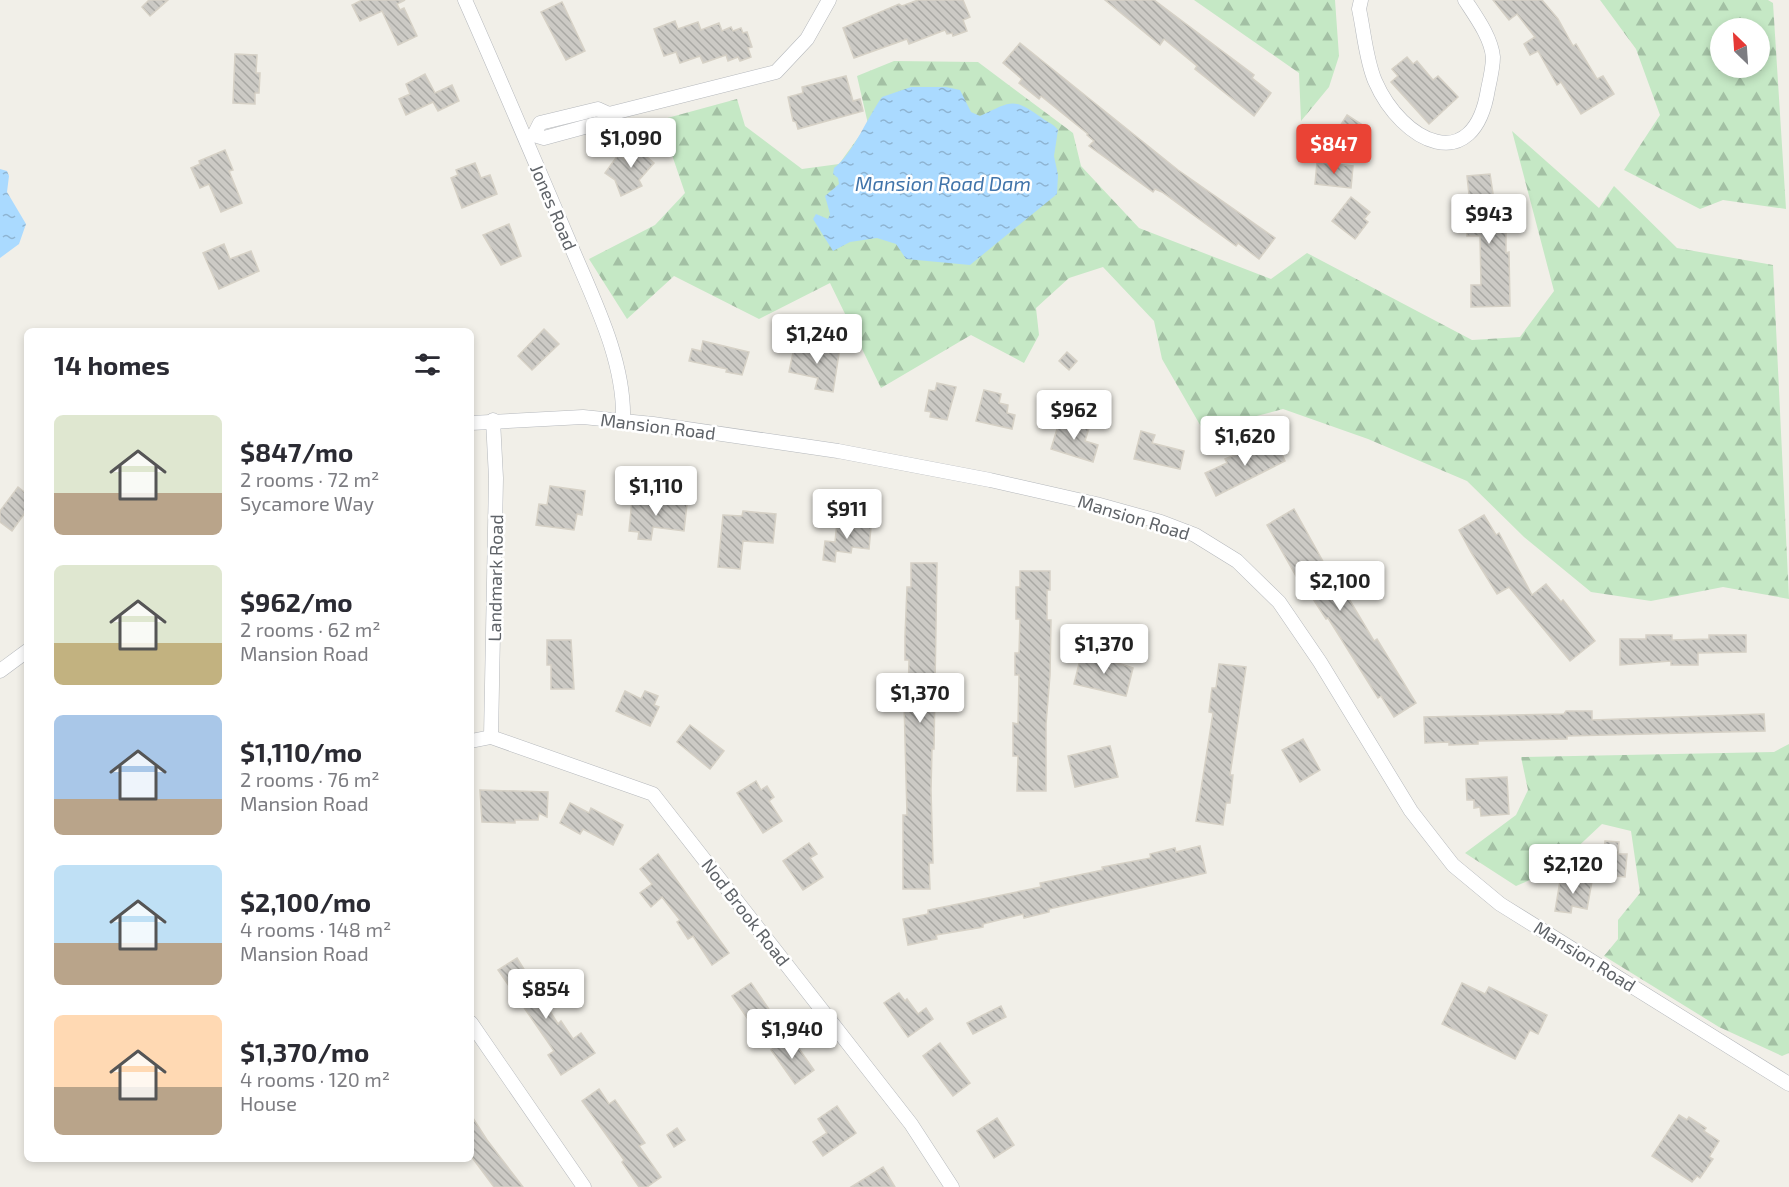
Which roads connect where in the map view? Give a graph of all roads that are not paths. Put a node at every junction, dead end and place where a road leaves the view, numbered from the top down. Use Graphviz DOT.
graph roads {
  1 [pos="465,0"];
  2 [pos="829,0"];
  3 [pos="1361,0"];
  4 [pos="1465,0"];
  5 [pos="530,136"];
  6 [pos="493,420"];
  7 [pos="623,420"];
  8 [pos="474,423"];
  9 [pos="24,653"];
  10 [pos="0,670"];
  11 [pos="491,737"];
  12 [pos="474,740"];
  13 [pos="474,1027"];
  14 [pos="1789,1084"];
  15 [pos="584,1187"];
  16 [pos="952,1187"];
  1 -- 5 [label="street, Jones Road"];
  2 -- 5 [label="street"];
  3 -- 4 [label="street"];
  5 -- 7 [label="street, Jones Road"];
  6 -- 7 [label="street, Mansion Road"];
  6 -- 8 [label="street, Mansion Road"];
  6 -- 11 [label="street, Landmark Road"];
  7 -- 14 [label="street, Mansion Road"];
  9 -- 10 [label="street"];
  11 -- 12 [label="street"];
  11 -- 16 [label="street, Nod Brook Road"];
  13 -- 15 [label="street"];
}
